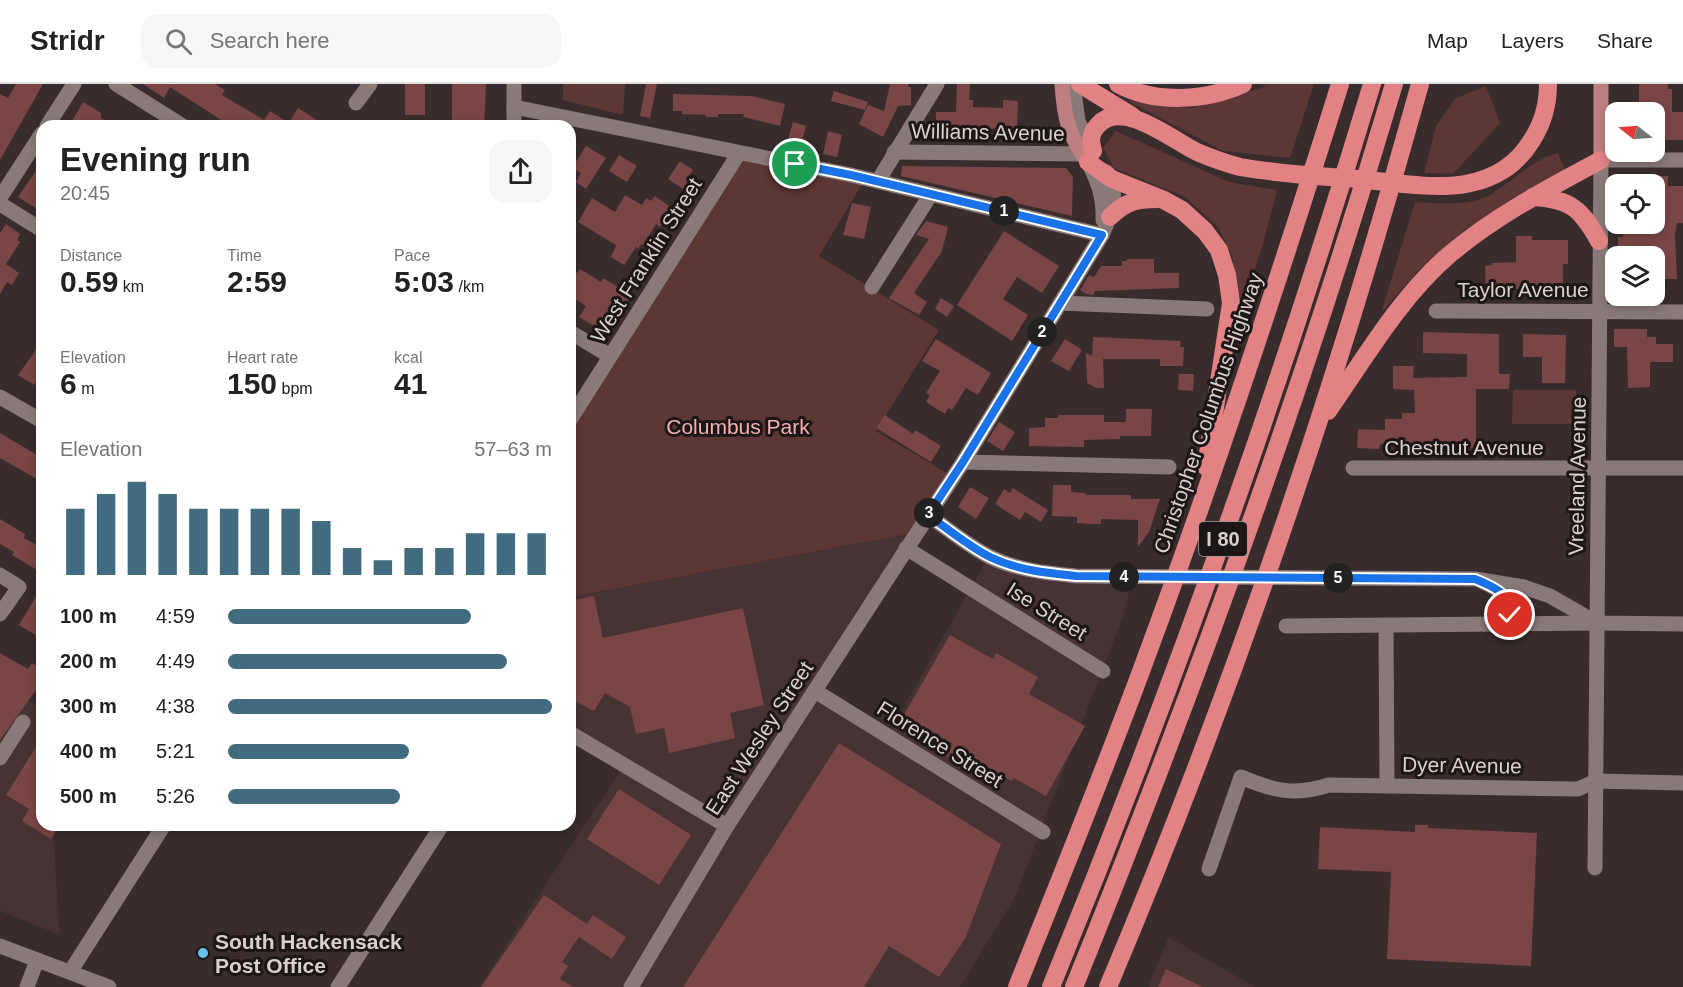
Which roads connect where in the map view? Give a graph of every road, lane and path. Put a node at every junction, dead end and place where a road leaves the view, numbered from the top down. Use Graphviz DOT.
graph roads {
  1 [pos="74,84"];
  2 [pos="116,84"];
  3 [pos="370,84"];
  4 [pos="514,84"];
  5 [pos="937,84"];
  6 [pos="1062,84"];
  7 [pos="1073,84"];
  8 [pos="1080,84"];
  9 [pos="1118,84"];
  10 [pos="1243,84"];
  11 [pos="1340,84"];
  12 [pos="1372,84"];
  13 [pos="1394,84"];
  14 [pos="1420,84"];
  15 [pos="1548,84"];
  16 [pos="1601,84"];
  17 [pos="356,103"];
  18 [pos="514,107"];
  19 [pos="51,120"];
  20 [pos="173,120"];
  21 [pos="514,120"];
  22 [pos="1147,124"];
  23 [pos="36,142"];
  24 [pos="894,152"];
  25 [pos="739,153"];
  26 [pos="1088,155"];
  27 [pos="1601,160"];
  28 [pos="1683,160"];
  29 [pos="1112,179"];
  30 [pos="878,181"];
  31 [pos="931,194"];
  32 [pos="1533,197"];
  33 [pos="0,198"];
  34 [pos="1162,199"];
  35 [pos="0,204"];
  36 [pos="1110,217"];
  37 [pos="36,226"];
  38 [pos="1102,235"];
  39 [pos="1599,241"];
  40 [pos="872,287"];
  41 [pos="1060,303"];
  42 [pos="1207,309"];
  43 [pos="1598,310"];
  44 [pos="1436,311"];
  45 [pos="1683,312"];
  46 [pos="576,336"];
  47 [pos="610,356"];
  48 [pos="0,397"];
  49 [pos="576,410"];
  50 [pos="36,418"];
  51 [pos="1317,427"];
  52 [pos="963,462"];
  53 [pos="1169,467"];
  54 [pos="1353,468"];
  55 [pos="1599,468"];
  56 [pos="1683,468"];
  57 [pos="1198,513"];
  58 [pos="928,515"];
  59 [pos="906,548"];
  60 [pos="0,575"];
  61 [pos="1475,579"];
  62 [pos="0,614"];
  63 [pos="1597,623"];
  64 [pos="1505,624"];
  65 [pos="1683,624"];
  66 [pos="1386,625"];
  67 [pos="1286,626"];
  68 [pos="1104,671"];
  69 [pos="815,691"];
  70 [pos="23,722"];
  71 [pos="576,737"];
  72 [pos="0,758"];
  73 [pos="1596,781"];
  74 [pos="1683,783"];
  75 [pos="1387,784"];
  76 [pos="728,826"];
  77 [pos="161,831"];
  78 [pos="438,831"];
  79 [pos="1043,832"];
  80 [pos="1595,868"];
  81 [pos="1209,869"];
  82 [pos="0,946"];
  83 [pos="37,960"];
  84 [pos="70,972"];
  85 [pos="27,987"];
  86 [pos="109,987"];
  87 [pos="338,987"];
  88 [pos="632,987"];
  89 [pos="1017,987"];
  90 [pos="1052,987"];
  91 [pos="1074,987"];
  92 [pos="1108,987"];
  1 -- 19 [label="street"];
  2 -- 20 [label="street"];
  3 -- 17 [label="street"];
  4 -- 18 [label="street"];
  5 -- 24 [label="street"];
  6 -- 26 [label="main road"];
  7 -- 26 [label="street"];
  8 -- 22 [label="highway"];
  9 -- 10 [label="highway"];
  11 -- 57 [label="highway, Christopher Columbus Highway / I 80"];
  12 -- 90 [label="highway, I 80"];
  13 -- 91 [label="highway, I 80"];
  14 -- 51 [label="highway, I 80"];
  15 -- 22 [label="highway"];
  16 -- 27 [label="main road, Vreeland Avenue"];
  18 -- 21 [label="street"];
  18 -- 25 [label="street"];
  22 -- 26 [label="highway"];
  23 -- 33 [label="street"];
  24 -- 26 [label="street, Williams Avenue"];
  24 -- 30 [label="street"];
  25 -- 30 [label="street"];
  25 -- 47 [label="street, West Franklin Street"];
  26 -- 29 [label="highway"];
  26 -- 38 [label="street"];
  27 -- 28 [label="street"];
  27 -- 32 [label="highway"];
  27 -- 39 [label="street, Vreeland Avenue"];
  29 -- 34 [label="highway"];
  29 -- 36 [label="street, East Wesley Street"];
  30 -- 31 [label="street"];
  31 -- 38 [label="street"];
  31 -- 40 [label="street"];
  32 -- 39 [label="highway"];
  32 -- 51 [label="highway"];
  34 -- 36 [label="highway"];
  34 -- 57 [label="highway"];
  35 -- 37 [label="street"];
  36 -- 38 [label="street, East Wesley Street"];
  38 -- 41 [label="street, East Wesley Street"];
  39 -- 43 [label="street, Vreeland Avenue"];
  41 -- 42 [label="street"];
  41 -- 52 [label="street, East Wesley Street"];
  43 -- 44 [label="street, Taylor Avenue"];
  43 -- 45 [label="street, Taylor Avenue"];
  43 -- 55 [label="street, Vreeland Avenue"];
  46 -- 47 [label="street"];
  47 -- 49 [label="street, West Franklin Street"];
  48 -- 50 [label="street"];
  51 -- 92 [label="highway, I 80"];
  52 -- 53 [label="street"];
  52 -- 58 [label="street, East Wesley Street"];
  54 -- 55 [label="street, Chestnut Avenue"];
  55 -- 56 [label="street, Chestnut Avenue"];
  55 -- 63 [label="street, Vreeland Avenue"];
  57 -- 89 [label="highway, Christopher Columbus Highway / I 80"];
  58 -- 59 [label="street, East Wesley Street"];
  58 -- 61 [label="street"];
  59 -- 68 [label="street, Ise Street"];
  59 -- 69 [label="street, East Wesley Street"];
  60 -- 62 [label="street"];
  61 -- 63 [label="street"];
  61 -- 64 [label="street"];
  63 -- 64 [label="street"];
  63 -- 65 [label="street"];
  63 -- 73 [label="street, Vreeland Avenue"];
  64 -- 66 [label="street"];
  66 -- 67 [label="street"];
  66 -- 75 [label="street"];
  69 -- 76 [label="street, East Wesley Street"];
  69 -- 79 [label="street, Florence Street"];
  70 -- 72 [label="street"];
  71 -- 76 [label="street"];
  73 -- 74 [label="street, Dyer Avenue"];
  73 -- 75 [label="street, Dyer Avenue"];
  73 -- 80 [label="street, Vreeland Avenue"];
  75 -- 81 [label="street, Dyer Avenue"];
  76 -- 88 [label="street, East Wesley Street"];
  77 -- 84 [label="street"];
  78 -- 87 [label="street"];
  82 -- 83 [label="street"];
  83 -- 84 [label="street"];
  83 -- 85 [label="street"];
  84 -- 86 [label="street"];
}
